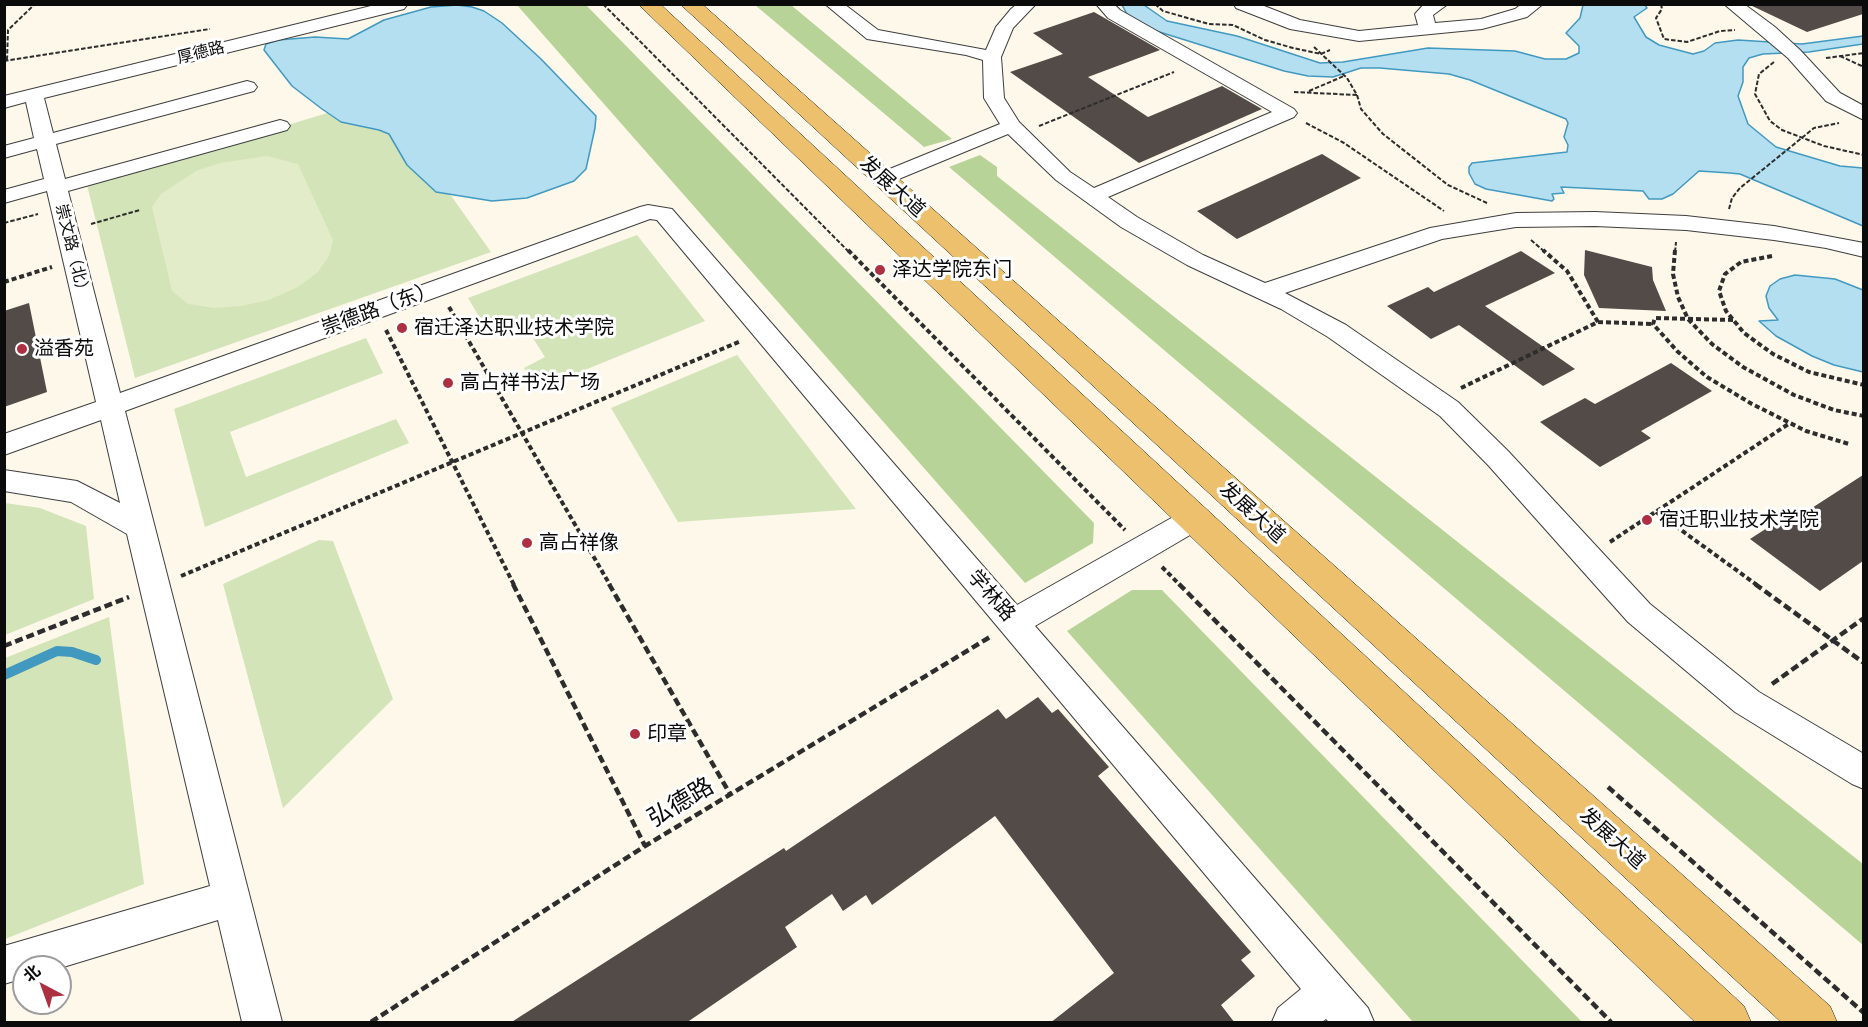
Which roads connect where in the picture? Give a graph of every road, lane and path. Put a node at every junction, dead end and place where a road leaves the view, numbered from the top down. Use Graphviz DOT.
graph roads {
  1 [pos="35,4"];
  2 [pos="603,4"];
  3 [pos="648,4"];
  4 [pos="690,4"];
  5 [pos="833,4"];
  6 [pos="1028,4"];
  7 [pos="1104,4"];
  8 [pos="1155,4"];
  9 [pos="1242,4"];
  10 [pos="1440,4"];
  11 [pos="1535,4"];
  12 [pos="1661,4"];
  13 [pos="398,5"];
  14 [pos="1735,5"];
  15 [pos="220,28"];
  16 [pos="1428,30"];
  17 [pos="1771,33"];
  18 [pos="1863,52"];
  19 [pos="1322,54"];
  20 [pos="1795,55"];
  21 [pos="1838,56"];
  22 [pos="992,57"];
  23 [pos="1325,58"];
  24 [pos="6,61"];
  25 [pos="1198,62"];
  26 [pos="1863,68"];
  27 [pos="1344,76"];
  28 [pos="247,87"];
  29 [pos="1246,89"];
  30 [pos="1308,93"];
  31 [pos="34,95"];
  32 [pos="1357,95"];
  33 [pos="4,102"];
  34 [pos="1287,113"];
  35 [pos="1863,114"];
  36 [pos="1843,122"];
  37 [pos="280,126"];
  38 [pos="1015,130"];
  39 [pos="1802,138"];
  40 [pos="45,141"];
  41 [pos="4,152"];
  42 [pos="1863,155"];
  43 [pos="882,179"];
  44 [pos="58,192"];
  45 [pos="4,196"];
  46 [pos="1092,196"];
  47 [pos="140,210"];
  48 [pos="648,212"];
  49 [pos="1516,221"];
  50 [pos="1678,223"];
  51 [pos="4,224"];
  52 [pos="1469,228"];
  53 [pos="1726,228"];
  54 [pos="67,231"];
  55 [pos="1863,250"];
  56 [pos="1780,256"];
  57 [pos="75,260"];
  58 [pos="4,282"];
  59 [pos="438,288"];
  60 [pos="1263,292"];
  61 [pos="376,310"];
  62 [pos="1688,319"];
  63 [pos="1734,320"];
  64 [pos="1598,322"];
  65 [pos="1653,324"];
  66 [pos="764,331"];
  67 [pos="1863,385"];
  68 [pos="1436,400"];
  69 [pos="111,406"];
  70 [pos="1863,416"];
  71 [pos="1790,423"];
  72 [pos="522,433"];
  73 [pos="1849,444"];
  74 [pos="4,446"];
  75 [pos="451,462"];
  76 [pos="4,480"];
  77 [pos="1656,512"];
  78 [pos="1192,520"];
  79 [pos="140,527"];
  80 [pos="1143,548"];
  81 [pos="1587,557"];
  82 [pos="155,586"];
  83 [pos="1863,618"];
  84 [pos="1014,622"];
  85 [pos="1833,640"];
  86 [pos="4,646"];
  87 [pos="1863,663"];
  88 [pos="1747,702"];
  89 [pos="1863,773"];
  90 [pos="730,794"];
  91 [pos="645,846"];
  92 [pos="231,898"];
  93 [pos="4,965"];
  94 [pos="1328,992"];
  95 [pos="262,1023"];
  96 [pos="371,1023"];
  97 [pos="1292,1023"];
  98 [pos="1354,1023"];
  99 [pos="1611,1023"];
  100 [pos="1728,1023"];
  101 [pos="1814,1023"];
  1 -- 24 [label="path"];
  2 -- 80 [label="path"];
  3 -- 78 [label="main road, 发展大道"];
  4 -- 43 [label="main road, 发展大道"];
  5 -- 22 [label="lane"];
  6 -- 22 [label="lane"];
  7 -- 25 [label="lane"];
  8 -- 19 [label="path"];
  9 -- 16 [label="lane"];
  10 -- 16 [label="lane"];
  11 -- 16 [label="lane"];
  12 -- 17 [label="path"];
  13 -- 31 [label="lane, 厚德路"];
  14 -- 17 [label="lane"];
  15 -- 24 [label="path"];
  17 -- 20 [label="lane"];
  18 -- 21 [label="path"];
  20 -- 21 [label="path"];
  20 -- 35 [label="lane"];
  20 -- 39 [label="path"];
  21 -- 26 [label="path"];
  22 -- 38 [label="lane"];
  23 -- 27 [label="path"];
  25 -- 29 [label="lane"];
  25 -- 38 [label="path"];
  27 -- 30 [label="path"];
  27 -- 32 [label="path"];
  28 -- 40 [label="lane"];
  29 -- 30 [label="path"];
  29 -- 34 [label="lane"];
  30 -- 32 [label="path"];
  31 -- 33 [label="lane, 厚德路"];
  31 -- 40 [label="lane, 崇文路（北）"];
  32 -- 49 [label="path"];
  34 -- 46 [label="lane"];
  34 -- 52 [label="path"];
  36 -- 39 [label="path"];
  37 -- 44 [label="lane"];
  38 -- 43 [label="lane"];
  38 -- 46 [label="lane"];
  39 -- 42 [label="path"];
  39 -- 53 [label="path"];
  40 -- 41 [label="lane"];
  40 -- 44 [label="lane, 崇文路（北）"];
  43 -- 101 [label="main road, 发展大道"];
  44 -- 45 [label="lane"];
  44 -- 51 [label="path"];
  44 -- 54 [label="lane, 崇文路（北）"];
  46 -- 60 [label="lane"];
  47 -- 54 [label="path"];
  48 -- 59 [label="lane, 崇德路（东）"];
  48 -- 66 [label="lane, 学林路"];
  49 -- 50 [label="lane"];
  49 -- 52 [label="lane"];
  49 -- 64 [label="path"];
  50 -- 53 [label="lane"];
  50 -- 62 [label="path"];
  52 -- 60 [label="lane"];
  53 -- 55 [label="lane"];
  54 -- 57 [label="lane, 崇文路（北）"];
  56 -- 63 [label="path"];
  57 -- 58 [label="path"];
  57 -- 69 [label="lane, 崇文路（北）"];
  59 -- 61 [label="lane, 崇德路（东）"];
  59 -- 72 [label="path"];
  60 -- 68 [label="lane"];
  61 -- 69 [label="lane, 崇德路（东）"];
  61 -- 75 [label="path"];
  62 -- 63 [label="path"];
  62 -- 65 [label="path"];
  62 -- 70 [label="path"];
  63 -- 67 [label="path"];
  64 -- 65 [label="path"];
  64 -- 68 [label="path"];
  65 -- 71 [label="path"];
  66 -- 72 [label="path"];
  66 -- 84 [label="lane, 学林路"];
  68 -- 81 [label="lane"];
  69 -- 74 [label="lane, 崇德路（东）"];
  69 -- 79 [label="lane, 崇文路（北）"];
  71 -- 73 [label="path"];
  71 -- 77 [label="path"];
  72 -- 75 [label="path"];
  72 -- 90 [label="path"];
  75 -- 82 [label="path"];
  75 -- 91 [label="path"];
  76 -- 79 [label="lane"];
  77 -- 81 [label="path"];
  77 -- 85 [label="path"];
  78 -- 80 [label="lane"];
  78 -- 100 [label="main road, 发展大道"];
  79 -- 82 [label="lane, 崇文路（北）"];
  80 -- 84 [label="lane"];
  80 -- 99 [label="path"];
  81 -- 88 [label="lane"];
  82 -- 86 [label="path"];
  82 -- 92 [label="lane, 崇文路（北）"];
  83 -- 85 [label="path"];
  84 -- 90 [label="path, 弘德路"];
  84 -- 94 [label="lane, 学林路"];
  85 -- 87 [label="path"];
  85 -- 88 [label="path"];
  88 -- 89 [label="lane"];
  90 -- 91 [label="path, 弘德路"];
  91 -- 96 [label="path, 弘德路"];
  92 -- 93 [label="lane"];
  92 -- 95 [label="lane, 崇文路（北）"];
  94 -- 97 [label="lane"];
  94 -- 98 [label="lane, 学林路"];
}
